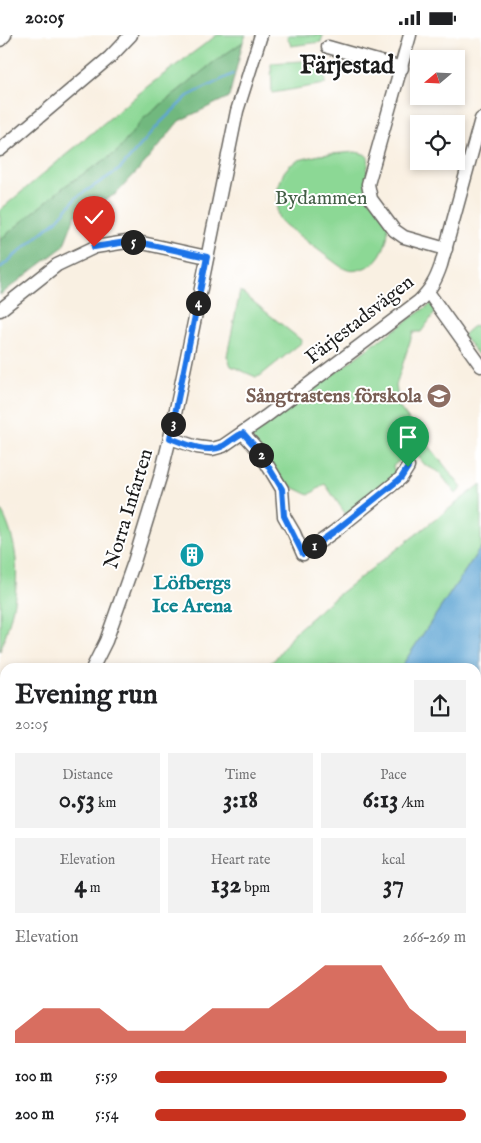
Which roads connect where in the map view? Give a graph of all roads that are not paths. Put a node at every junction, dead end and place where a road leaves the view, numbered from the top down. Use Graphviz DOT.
graph roads {
  1 [pos="5,35"];
  2 [pos="130,35"];
  3 [pos="261,35"];
  4 [pos="410,35"];
  5 [pos="0,40"];
  6 [pos="328,47"];
  7 [pos="402,68"];
  8 [pos="480,128"];
  9 [pos="0,150"];
  10 [pos="446,249"];
  11 [pos="207,257"];
  12 [pos="428,292"];
  13 [pos="0,310"];
  14 [pos="481,366"];
  15 [pos="243,433"];
  16 [pos="170,438"];
  17 [pos="408,467"];
  18 [pos="95,663"];
  1 -- 5 [label="street"];
  2 -- 9 [label="street"];
  3 -- 11 [label="street, Norra Infarten"];
  4 -- 7 [label="street"];
  6 -- 7 [label="street"];
  7 -- 10 [label="street"];
  8 -- 10 [label="street, Färjestadsvägen"];
  10 -- 12 [label="street, Färjestadsvägen"];
  11 -- 13 [label="street"];
  11 -- 16 [label="street, Norra Infarten"];
  12 -- 14 [label="street"];
  12 -- 15 [label="street, Färjestadsvägen"];
  15 -- 16 [label="street, Färjestadsvägen"];
  15 -- 17 [label="street"];
  16 -- 18 [label="street, Norra Infarten"];
}
